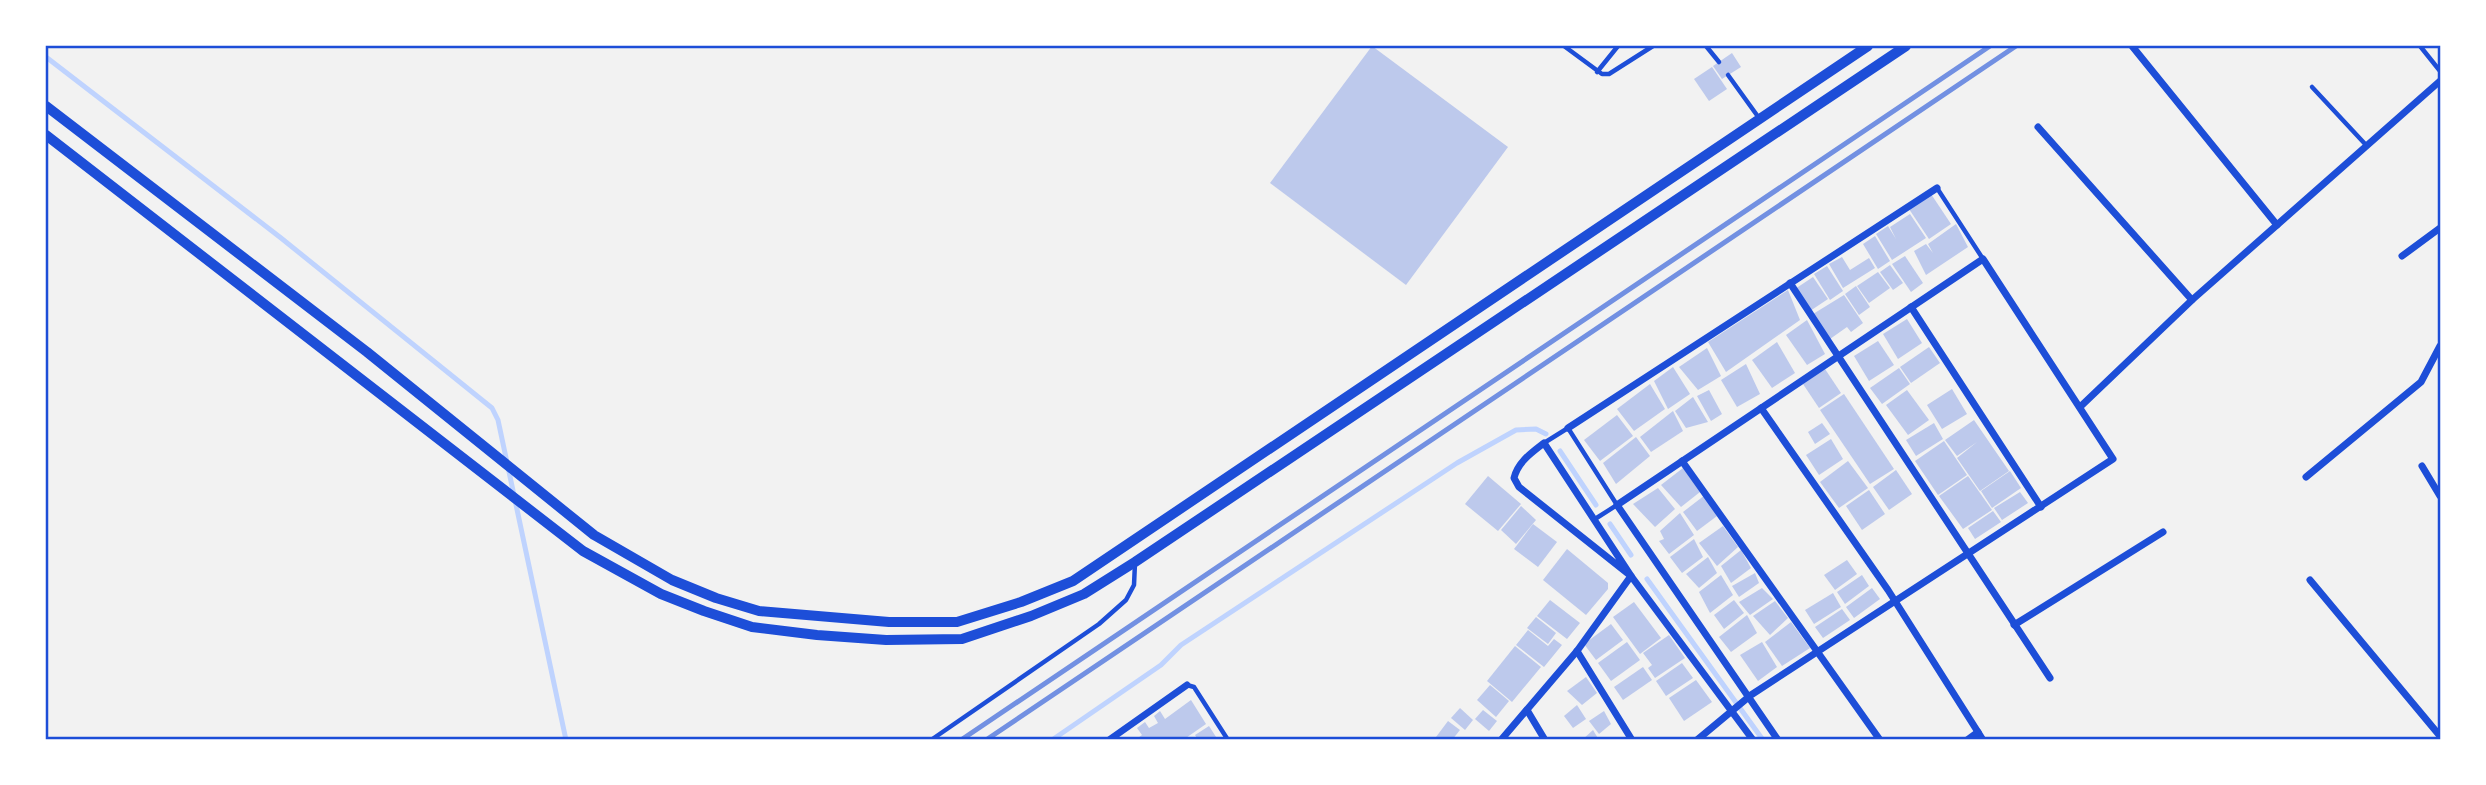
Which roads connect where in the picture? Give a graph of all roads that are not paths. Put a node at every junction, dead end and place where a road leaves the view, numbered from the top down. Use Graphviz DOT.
graph roads {
  1 [pos="1564,46"];
  2 [pos="1618,46"];
  3 [pos="1653,46"];
  4 [pos="1706,46"];
  5 [pos="1868,46"];
  6 [pos="1906,46"];
  7 [pos="2132,46"];
  8 [pos="2420,46"];
  9 [pos="1718,62"];
  10 [pos="2441,71"];
  11 [pos="1597,72"];
  12 [pos="1728,75"];
  13 [pos="2441,82"];
  14 [pos="2312,87"];
  15 [pos="46,106"];
  16 [pos="1760,118"];
  17 [pos="2038,127"];
  18 [pos="46,135"];
  19 [pos="2366,145"];
  20 [pos="1937,188"];
  21 [pos="2277,225"];
  22 [pos="2441,228"];
  23 [pos="2402,256"];
  24 [pos="1983,259"];
  25 [pos="1790,283"];
  26 [pos="2192,300"];
  27 [pos="1911,307"];
  28 [pos="2441,346"];
  29 [pos="1838,356"];
  30 [pos="1391,366"];
  31 [pos="1402,382"];
  32 [pos="2080,407"];
  33 [pos="1761,408"];
  34 [pos="1566,429"];
  35 [pos="1544,443"];
  36 [pos="498,459"];
  37 [pos="1682,461"];
  38 [pos="2422,466"];
  39 [pos="483,474"];
  40 [pos="2306,477"];
  41 [pos="2441,496"];
  42 [pos="1617,505"];
  43 [pos="2041,507"];
  44 [pos="1595,519"];
  45 [pos="2163,532"];
  46 [pos="1968,554"];
  47 [pos="1135,562"];
  48 [pos="1631,576"];
  49 [pos="2311,580"];
  50 [pos="1895,602"];
  51 [pos="2014,625"];
  52 [pos="1577,651"];
  53 [pos="1818,654"];
  54 [pos="2050,678"];
  55 [pos="1187,685"];
  56 [pos="1749,697"];
  57 [pos="1527,710"];
  58 [pos="1734,710"];
  59 [pos="1980,736"];
  60 [pos="2441,736"];
  61 [pos="931,740"];
  62 [pos="1109,740"];
  63 [pos="1228,740"];
  64 [pos="1501,740"];
  65 [pos="1545,740"];
  66 [pos="1632,740"];
  67 [pos="1697,740"];
  68 [pos="1753,740"];
  69 [pos="1778,740"];
  70 [pos="1880,740"];
  71 [pos="1967,740"];
  1 -- 11 [label="lane"];
  2 -- 11 [label="lane"];
  3 -- 11 [label="lane"];
  4 -- 9 [label="lane"];
  5 -- 16 [label="street"];
  6 -- 31 [label="street"];
  7 -- 21 [label="street"];
  8 -- 10 [label="lane"];
  12 -- 16 [label="lane"];
  13 -- 19 [label="street"];
  14 -- 19 [label="lane"];
  15 -- 36 [label="street"];
  16 -- 30 [label="street"];
  17 -- 26 [label="street"];
  18 -- 39 [label="street"];
  19 -- 21 [label="street"];
  20 -- 24 [label="lane"];
  20 -- 25 [label="street"];
  21 -- 26 [label="street"];
  22 -- 23 [label="street"];
  24 -- 27 [label="street"];
  24 -- 32 [label="street"];
  25 -- 29 [label="street"];
  25 -- 34 [label="street"];
  26 -- 32 [label="street"];
  27 -- 29 [label="street"];
  27 -- 43 [label="street"];
  28 -- 40 [label="street"];
  29 -- 33 [label="street"];
  29 -- 46 [label="street"];
  30 -- 31 [label="street"];
  30 -- 36 [label="street"];
  31 -- 47 [label="street"];
  32 -- 43 [label="street"];
  33 -- 37 [label="street"];
  33 -- 50 [label="street"];
  34 -- 35 [label="lane"];
  34 -- 42 [label="lane"];
  35 -- 44 [label="street"];
  35 -- 48 [label="street"];
  36 -- 39 [label="street"];
  37 -- 42 [label="street"];
  37 -- 53 [label="street"];
  38 -- 41 [label="street"];
  39 -- 47 [label="street"];
  42 -- 44 [label="lane"];
  42 -- 56 [label="street"];
  43 -- 46 [label="street"];
  44 -- 48 [label="street"];
  45 -- 51 [label="street"];
  46 -- 50 [label="street"];
  46 -- 51 [label="street"];
  47 -- 61 [label="lane"];
  48 -- 52 [label="street"];
  48 -- 58 [label="street"];
  49 -- 60 [label="street"];
  50 -- 53 [label="street"];
  50 -- 59 [label="street"];
  51 -- 54 [label="street"];
  52 -- 57 [label="street"];
  52 -- 66 [label="street"];
  53 -- 56 [label="street"];
  53 -- 70 [label="street"];
  55 -- 62 [label="street"];
  55 -- 63 [label="lane"];
  56 -- 58 [label="street"];
  56 -- 69 [label="street"];
  57 -- 64 [label="street"];
  57 -- 65 [label="street"];
  58 -- 67 [label="street"];
  58 -- 68 [label="street"];
  59 -- 71 [label="street"];
}
